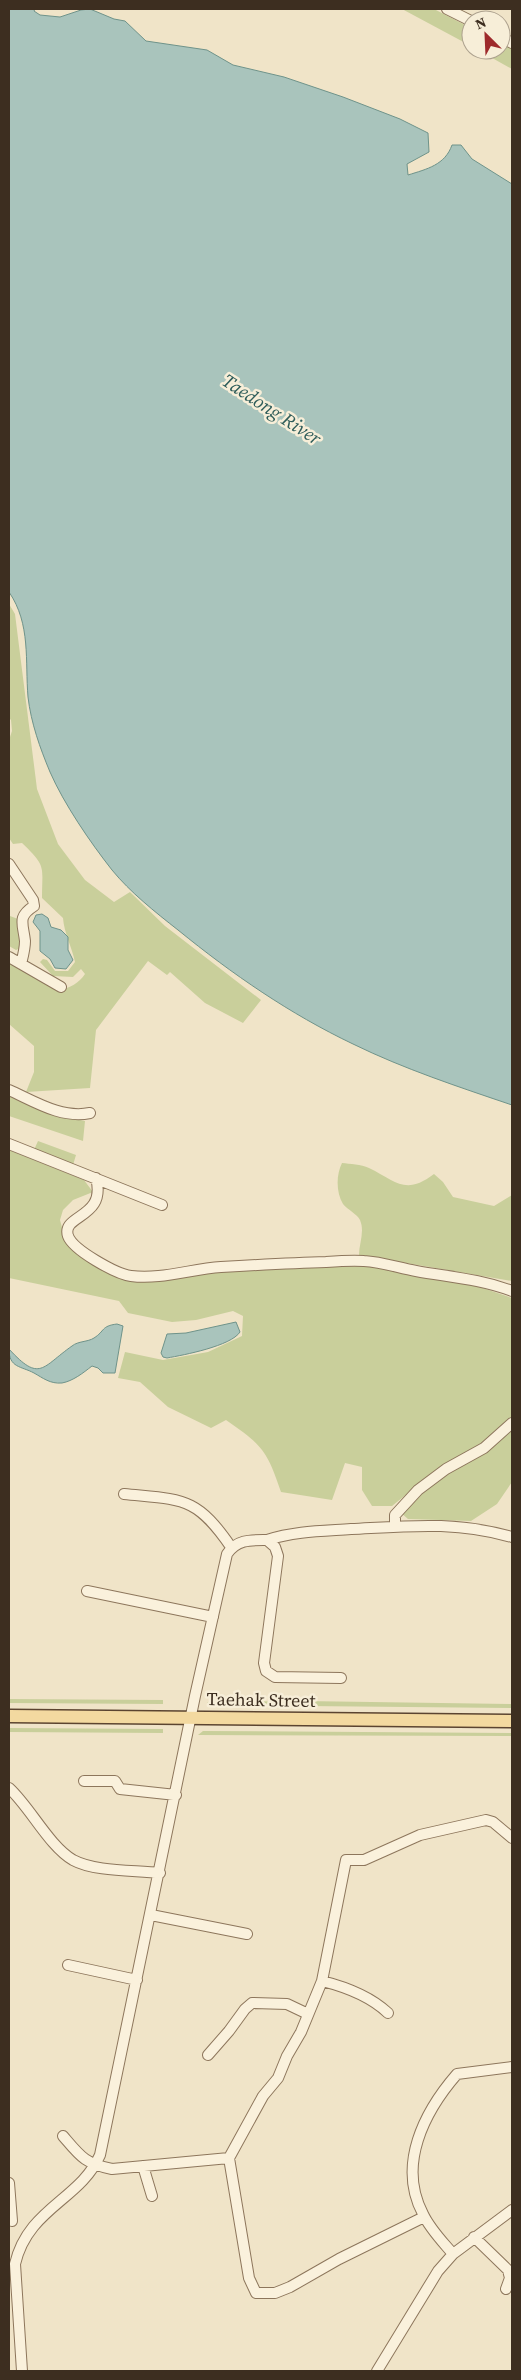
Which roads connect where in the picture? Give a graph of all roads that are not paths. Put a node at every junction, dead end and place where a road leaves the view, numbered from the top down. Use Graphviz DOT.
graph roads {
  1 [pos="448,9"];
  2 [pos="461,16"];
  3 [pos="9,864"];
  4 [pos="9,957"];
  5 [pos="21,964"];
  6 [pos="62,986"];
  7 [pos="9,1090"];
  8 [pos="90,1113"];
  9 [pos="9,1144"];
  10 [pos="96,1178"];
  11 [pos="162,1205"];
  12 [pos="512,1290"];
  13 [pos="512,1423"];
  14 [pos="124,1494"];
  15 [pos="395,1527"];
  16 [pos="512,1537"];
  17 [pos="267,1540"];
  18 [pos="231,1547"];
  19 [pos="87,1591"];
  20 [pos="213,1617"];
  21 [pos="341,1678"];
  22 [pos="9,1716"];
  23 [pos="191,1716"];
  24 [pos="512,1721"];
  25 [pos="84,1781"];
  26 [pos="9,1788"];
  27 [pos="176,1796"];
  28 [pos="512,1838"];
  29 [pos="160,1873"];
  30 [pos="151,1915"];
  31 [pos="247,1934"];
  32 [pos="68,1965"];
  33 [pos="137,1980"];
  34 [pos="322,1981"];
  35 [pos="388,2013"];
  36 [pos="308,2014"];
  37 [pos="208,2055"];
  38 [pos="512,2067"];
  39 [pos="63,2136"];
  40 [pos="229,2158"];
  41 [pos="95,2166"];
  42 [pos="143,2166"];
  43 [pos="9,2184"];
  44 [pos="152,2196"];
  45 [pos="512,2210"];
  46 [pos="424,2217"];
  47 [pos="10,2220"];
  48 [pos="26,2234"];
  49 [pos="474,2237"];
  50 [pos="453,2254"];
  51 [pos="506,2289"];
  52 [pos="22,2371"];
  53 [pos="377,2371"];
  1 -- 2 [label="street"];
  3 -- 5 [label="street"];
  4 -- 5 [label="street"];
  5 -- 6 [label="street"];
  7 -- 8 [label="street"];
  9 -- 10 [label="street"];
  10 -- 11 [label="street"];
  10 -- 12 [label="street"];
  13 -- 15 [label="street"];
  14 -- 18 [label="street"];
  15 -- 16 [label="street"];
  15 -- 17 [label="street"];
  17 -- 18 [label="street"];
  17 -- 21 [label="street"];
  18 -- 20 [label="street"];
  19 -- 20 [label="street"];
  20 -- 23 [label="street"];
  22 -- 23 [label="main road, Taehak Street"];
  23 -- 24 [label="main road, Taehak Street"];
  23 -- 27 [label="street"];
  25 -- 27 [label="street"];
  26 -- 29 [label="street"];
  27 -- 29 [label="street"];
  28 -- 34 [label="street"];
  29 -- 30 [label="street"];
  30 -- 31 [label="street"];
  30 -- 33 [label="street"];
  32 -- 33 [label="street"];
  33 -- 41 [label="street"];
  34 -- 35 [label="street"];
  34 -- 36 [label="street"];
  36 -- 37 [label="street"];
  36 -- 40 [label="street"];
  38 -- 46 [label="street"];
  39 -- 41 [label="street"];
  40 -- 42 [label="street"];
  40 -- 46 [label="street"];
  41 -- 42 [label="street"];
  41 -- 48 [label="street"];
  42 -- 44 [label="street"];
  43 -- 47 [label="street"];
  45 -- 49 [label="street"];
  46 -- 50 [label="street"];
  47 -- 48 [label="street"];
  48 -- 52 [label="street"];
  49 -- 50 [label="street"];
  49 -- 51 [label="street"];
  50 -- 53 [label="street"];
}
